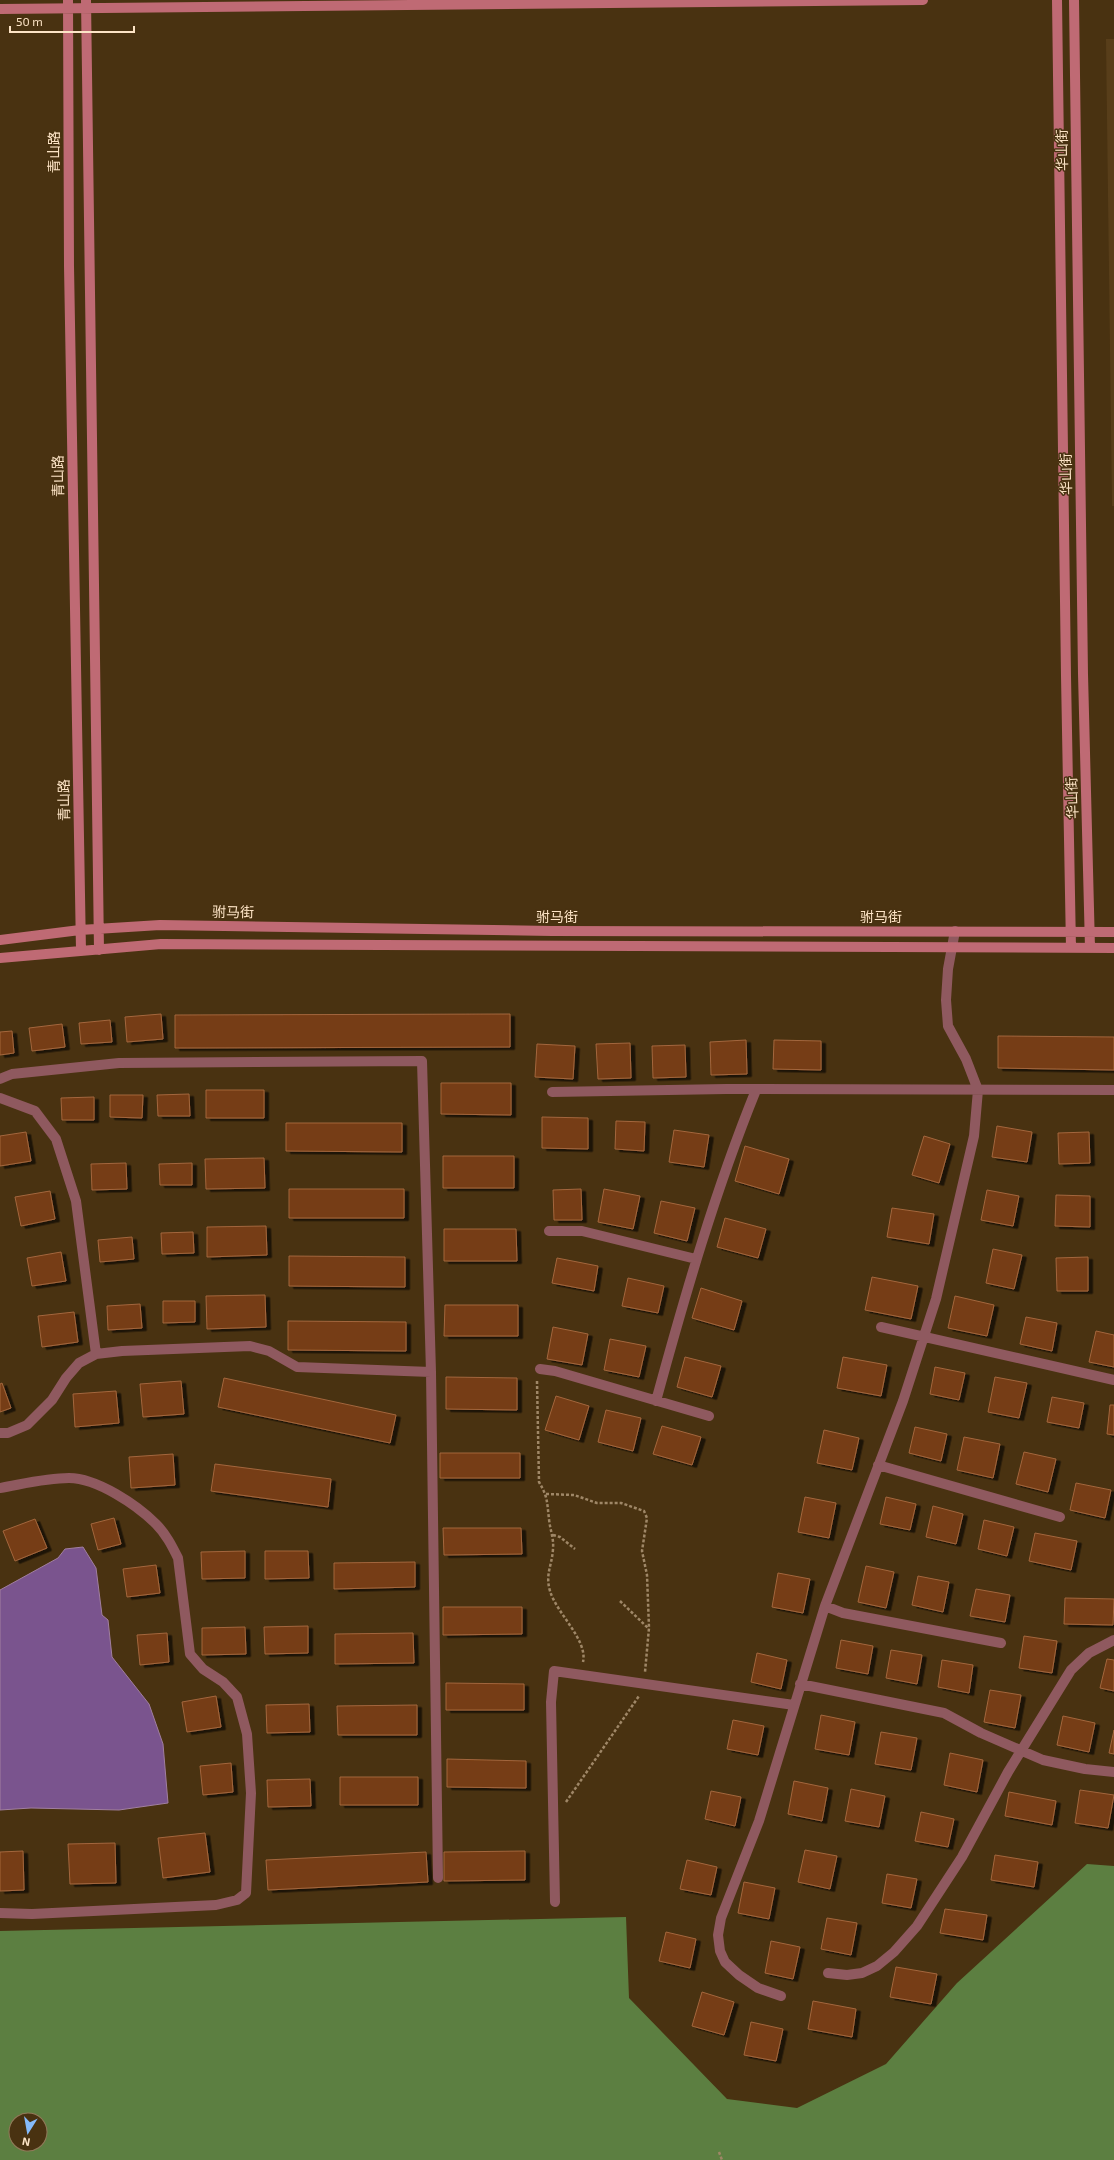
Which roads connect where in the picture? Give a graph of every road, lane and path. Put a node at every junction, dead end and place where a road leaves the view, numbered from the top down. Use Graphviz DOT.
graph roads {
  1 [pos="923,0"];
  2 [pos="1057,0"];
  3 [pos="1074,0"];
  4 [pos="68,4"];
  5 [pos="86,4"];
  6 [pos="0,9"];
  7 [pos="98,928"];
  8 [pos="80,930"];
  9 [pos="954,931"];
  10 [pos="1071,932"];
  11 [pos="1090,932"];
  12 [pos="1114,932"];
  13 [pos="0,940"];
  14 [pos="952,948"];
  15 [pos="1072,948"];
  16 [pos="1090,948"];
  17 [pos="1114,948"];
  18 [pos="99,950"];
  19 [pos="81,951"];
  20 [pos="0,958"];
  21 [pos="0,1079"];
  22 [pos="756,1090"];
  23 [pos="978,1090"];
  24 [pos="1114,1090"];
  25 [pos="552,1092"];
  26 [pos="0,1098"];
  27 [pos="549,1231"];
  28 [pos="696,1259"];
  29 [pos="881,1327"];
  30 [pos="924,1337"];
  31 [pos="96,1354"];
  32 [pos="540,1368"];
  33 [pos="431,1372"];
  34 [pos="1114,1380"];
  35 [pos="656,1400"];
  36 [pos="709,1416"];
  37 [pos="0,1433"];
  38 [pos="878,1465"];
  39 [pos="0,1488"];
  40 [pos="546,1494"];
  41 [pos="1060,1517"];
  42 [pos="553,1535"];
  43 [pos="575,1549"];
  44 [pos="620,1601"];
  45 [pos="825,1606"];
  46 [pos="649,1628"];
  47 [pos="1114,1640"];
  48 [pos="1002,1643"];
  49 [pos="580,1675"];
  50 [pos="644,1683"];
  51 [pos="800,1684"];
  52 [pos="794,1705"];
  53 [pos="1021,1750"];
  54 [pos="1114,1772"];
  55 [pos="565,1804"];
  56 [pos="438,1878"];
  57 [pos="555,1902"];
  58 [pos="0,1913"];
  59 [pos="828,1973"];
  60 [pos="782,1996"];
  61 [pos="719,2152"];
  62 [pos="722,2160"];
  1 -- 5 [label="street"];
  2 -- 10 [label="street, 华山街"];
  3 -- 11 [label="street, 华山街"];
  4 -- 5 [label="street"];
  4 -- 6 [label="street"];
  4 -- 8 [label="street, 青山路"];
  5 -- 7 [label="street"];
  7 -- 8 [label="street, 驸马街"];
  7 -- 9 [label="street, 驸马街"];
  7 -- 18 [label="street"];
  8 -- 13 [label="street, 驸马街"];
  8 -- 19 [label="street, 青山路"];
  9 -- 10 [label="street, 驸马街"];
  9 -- 14 [label="lane"];
  10 -- 11 [label="street, 驸马街"];
  10 -- 15 [label="street, 华山街"];
  11 -- 12 [label="street, 驸马街"];
  11 -- 16 [label="street, 华山街"];
  14 -- 15 [label="street"];
  14 -- 18 [label="street"];
  14 -- 23 [label="lane"];
  15 -- 16 [label="street"];
  16 -- 17 [label="street"];
  18 -- 19 [label="street"];
  19 -- 20 [label="street"];
  21 -- 33 [label="lane"];
  22 -- 23 [label="lane"];
  22 -- 25 [label="lane"];
  22 -- 28 [label="lane"];
  23 -- 24 [label="lane"];
  23 -- 30 [label="lane"];
  26 -- 31 [label="lane"];
  27 -- 28 [label="lane"];
  28 -- 35 [label="lane"];
  29 -- 30 [label="lane"];
  30 -- 34 [label="lane"];
  30 -- 38 [label="lane"];
  31 -- 33 [label="lane"];
  31 -- 37 [label="lane"];
  32 -- 35 [label="lane"];
  32 -- 40 [label="path"];
  33 -- 56 [label="lane"];
  35 -- 36 [label="lane"];
  38 -- 41 [label="lane"];
  38 -- 45 [label="lane"];
  39 -- 58 [label="lane"];
  40 -- 42 [label="path"];
  40 -- 46 [label="path"];
  42 -- 43 [label="path"];
  42 -- 49 [label="path"];
  44 -- 46 [label="path"];
  45 -- 48 [label="lane"];
  45 -- 51 [label="lane"];
  46 -- 50 [label="path"];
  47 -- 53 [label="lane"];
  49 -- 50 [label="lane"];
  49 -- 57 [label="lane"];
  50 -- 52 [label="lane"];
  50 -- 55 [label="path"];
  51 -- 52 [label="lane"];
  51 -- 53 [label="lane"];
  52 -- 60 [label="lane"];
  53 -- 54 [label="lane"];
  53 -- 59 [label="lane"];
  61 -- 62 [label="path"];
}
